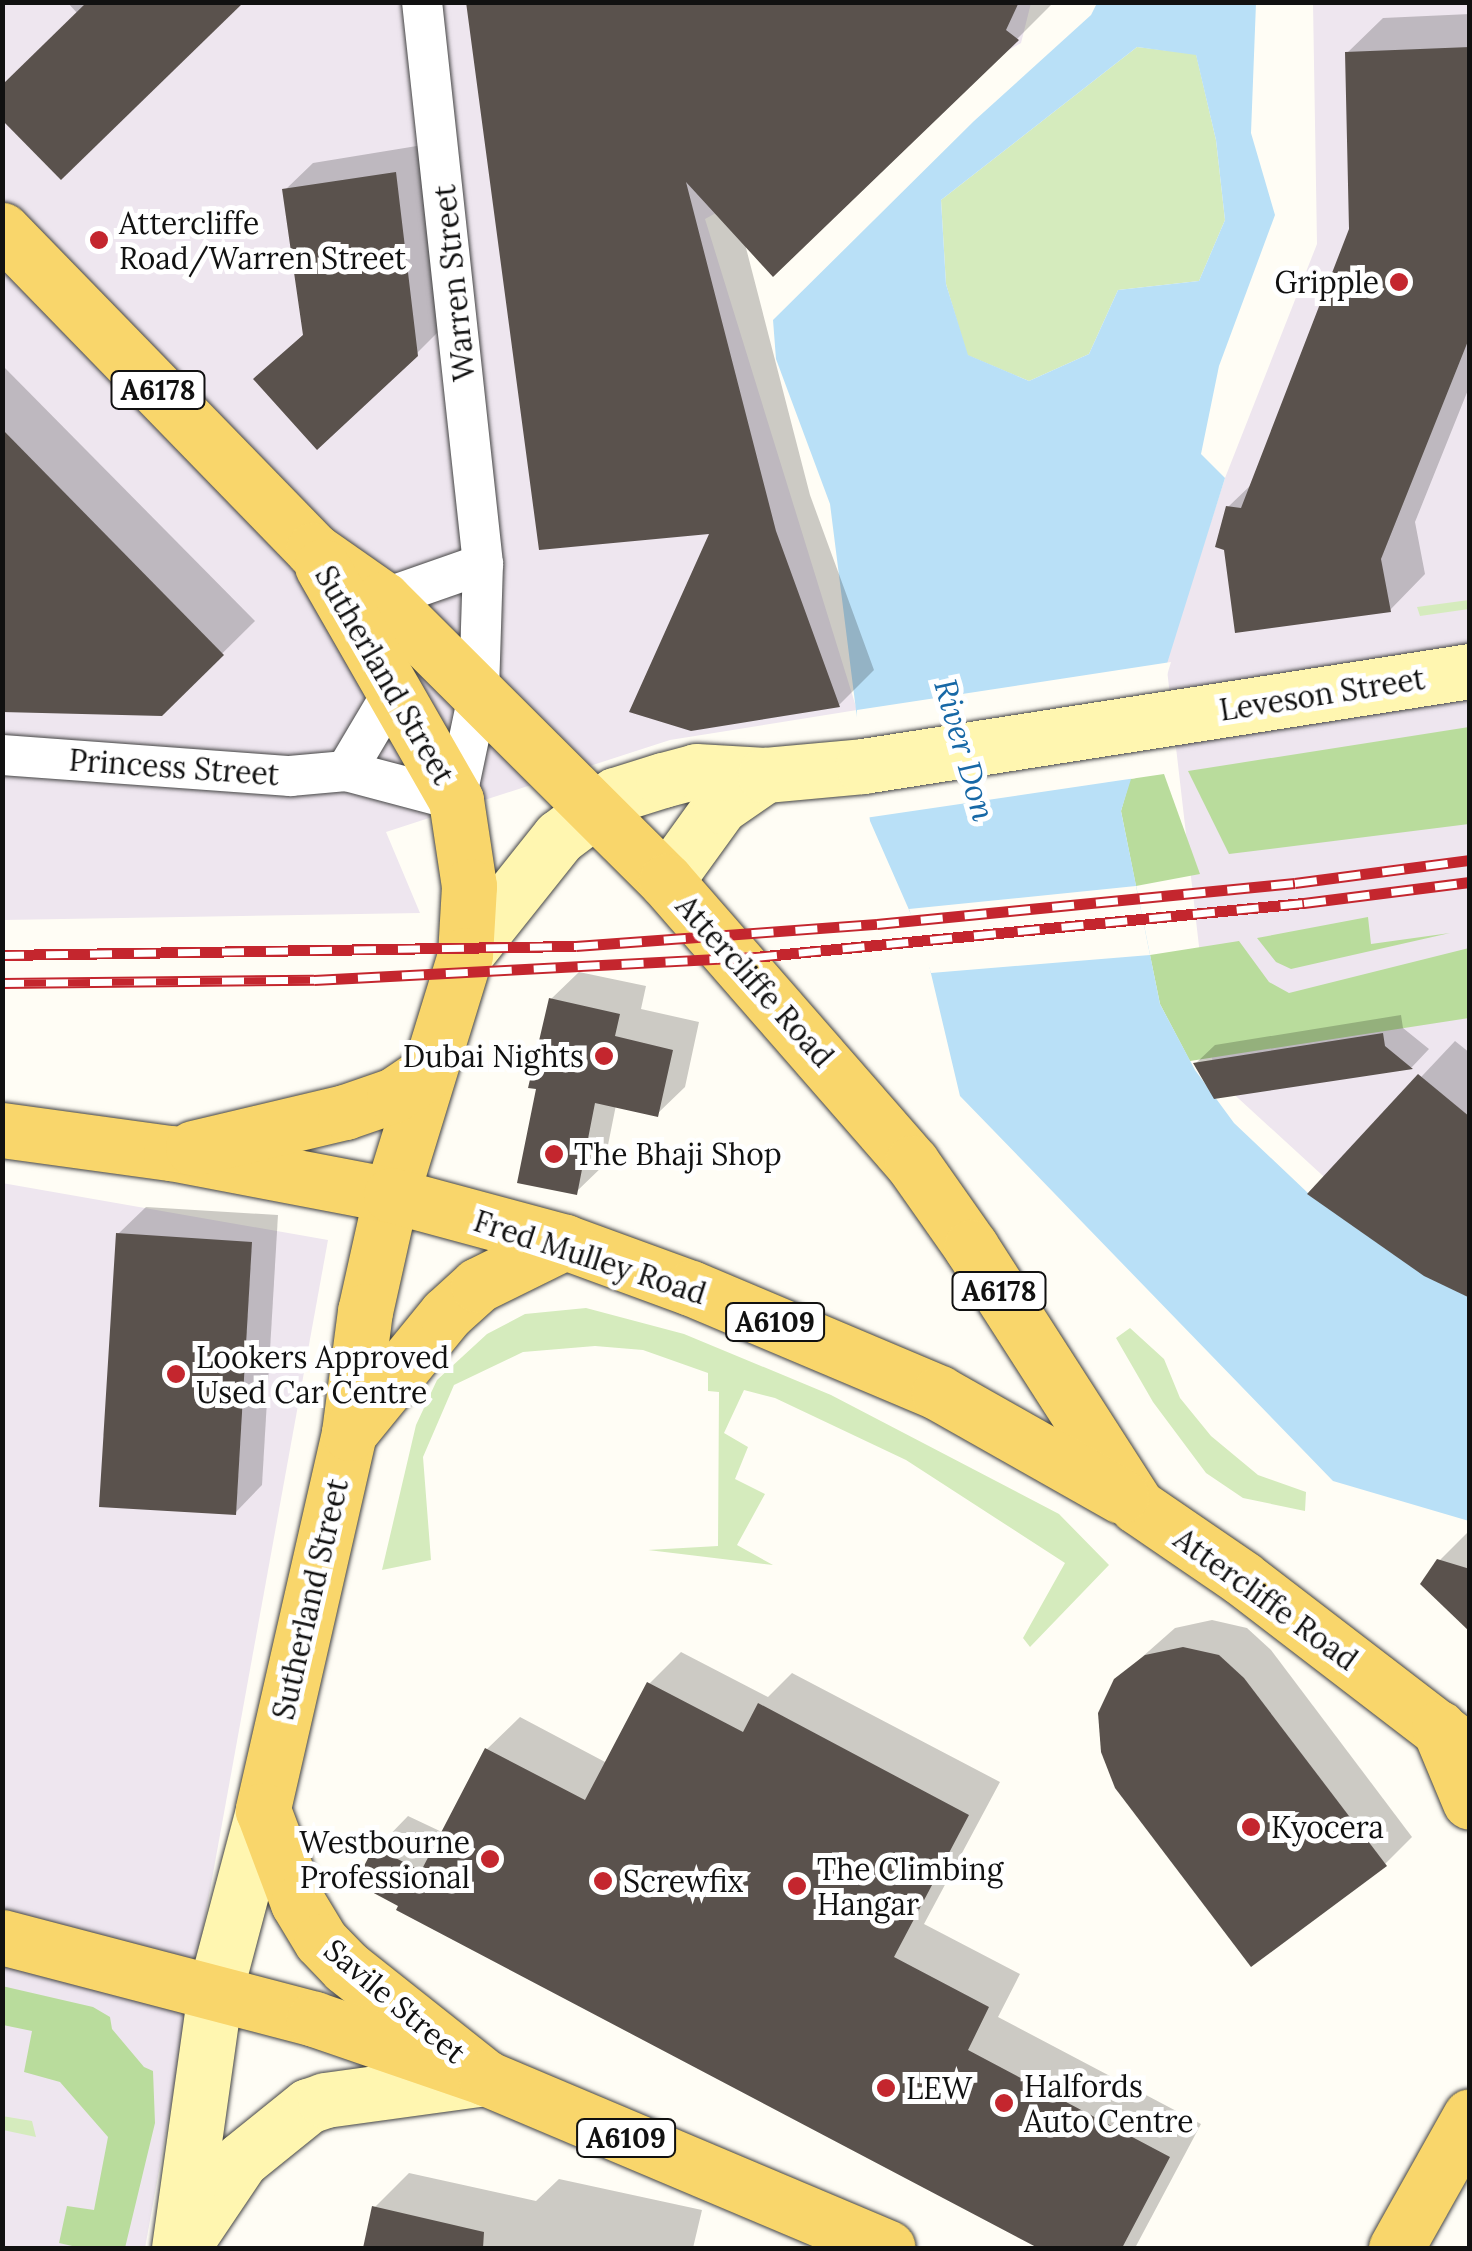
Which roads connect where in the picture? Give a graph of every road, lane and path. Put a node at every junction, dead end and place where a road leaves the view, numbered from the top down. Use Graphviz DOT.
graph roads {
  1 [pos="422,2"];
  2 [pos="2,230"];
  3 [pos="314,550"];
  4 [pos="483,564"];
  5 [pos="383,599"];
  6 [pos="1470,671"];
  7 [pos="394,690"];
  8 [pos="479,690"];
  9 [pos="2,754"];
  10 [pos="346,771"];
  11 [pos="765,775"];
  12 [pos="456,800"];
  13 [pos="596,807"];
  14 [pos="666,881"];
  15 [pos="465,955"];
  16 [pos="427,1073"];
  17 [pos="2,1130"];
  18 [pos="170,1153"];
  19 [pos="390,1195"];
  20 [pos="565,1242"];
  21 [pos="349,1433"];
  22 [pos="1136,1506"];
  23 [pos="1454,1740"];
  24 [pos="1470,1802"];
  25 [pos="262,1810"];
  26 [pos="2,1936"];
  27 [pos="215,1991"];
  28 [pos="486,2078"];
  29 [pos="1470,2116"];
  30 [pos="180,2248"];
  31 [pos="888,2248"];
  32 [pos="1396,2248"];
  1 -- 4 [label="street, Warren Street"];
  2 -- 3 [label="main road, Attercliffe Road / A6178"];
  3 -- 5 [label="main road, Attercliffe Road / A6178"];
  3 -- 7 [label="main road, Sutherland Street / A6178"];
  4 -- 5 [label="street"];
  4 -- 8 [label="street, Warren Street"];
  5 -- 8 [label="main road, Attercliffe Road / A6178"];
  6 -- 11 [label="main road, Leveson Street"];
  7 -- 10 [label="street"];
  7 -- 12 [label="main road, Sutherland Street / A6178"];
  8 -- 12 [label="street, Sutherland Street"];
  8 -- 13 [label="main road, Attercliffe Road / A6178"];
  9 -- 10 [label="street, Princess Street"];
  10 -- 12 [label="street, Princess Street"];
  11 -- 13 [label="main road"];
  11 -- 14 [label="main road"];
  12 -- 15 [label="main road, Sutherland Street / A6178"];
  13 -- 14 [label="main road, Attercliffe Road / A6178"];
  13 -- 15 [label="main road, Sutherland Street"];
  14 -- 22 [label="main road, Attercliffe Road / A6178"];
  15 -- 16 [label="main road, Sutherland Street / A6178"];
  16 -- 18 [label="main road"];
  16 -- 19 [label="main road, Sutherland Street / A6178"];
  17 -- 18 [label="main road, Fred Mulley Road / A6109"];
  18 -- 19 [label="main road, Fred Mulley Road / A6109"];
  19 -- 20 [label="main road, Fred Mulley Road / A6109"];
  19 -- 21 [label="main road, Sutherland Street / A6178"];
  20 -- 21 [label="main road"];
  20 -- 22 [label="main road, Fred Mulley Road / A6109"];
  21 -- 25 [label="main road, Sutherland Street / A6178"];
  22 -- 23 [label="main road, Attercliffe Road / A6109"];
  23 -- 24 [label="main road"];
  25 -- 27 [label="main road, Sutherland Street"];
  25 -- 28 [label="main road, Savile Street / A6109"];
  26 -- 27 [label="main road, A6109"];
  27 -- 28 [label="main road, Savile Street / A6109"];
  27 -- 30 [label="main road, Sutherland Street"];
  28 -- 30 [label="main road, Sutherland Street"];
  28 -- 31 [label="main road, Savile Street / A6109"];
  29 -- 32 [label="main road"];
}
